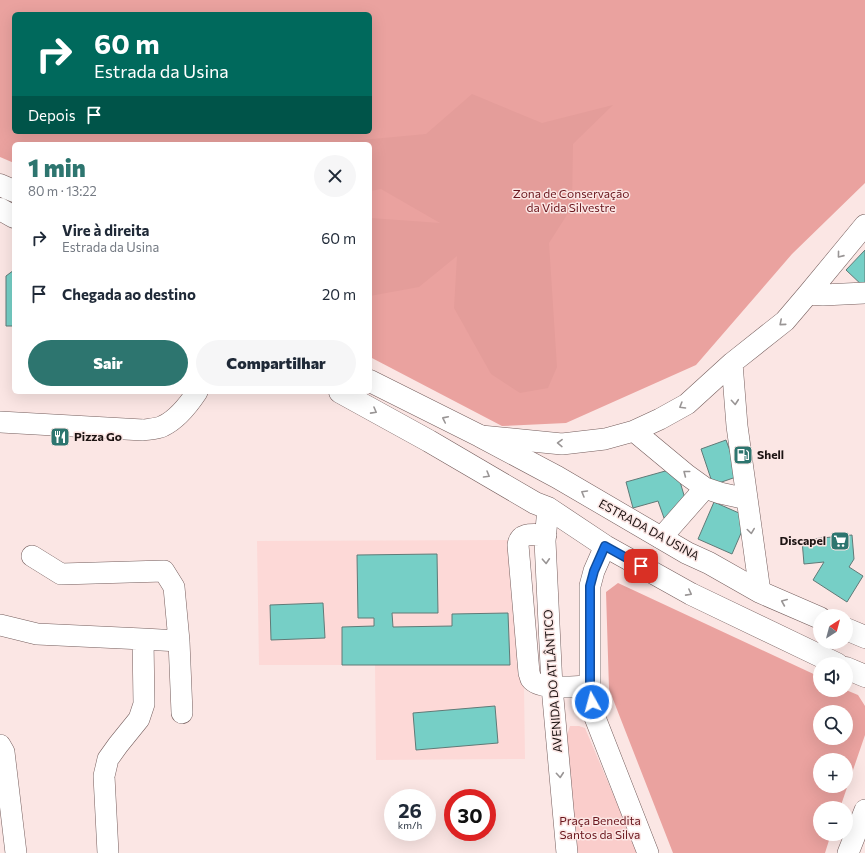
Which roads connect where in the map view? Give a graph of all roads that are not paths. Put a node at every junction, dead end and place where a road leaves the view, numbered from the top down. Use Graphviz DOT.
graph roads {
  1 [pos="0,185"];
  2 [pos="12,190"];
  3 [pos="0,209"];
  4 [pos="12,216"];
  5 [pos="865,224"];
  6 [pos="865,293"];
  7 [pos="808,294"];
  8 [pos="732,363"];
  9 [pos="372,382"];
  10 [pos="196,394"];
  11 [pos="344,394"];
  12 [pos="0,422"];
  13 [pos="634,431"];
  14 [pos="480,436"];
  15 [pos="705,488"];
  16 [pos="746,499"];
  17 [pos="548,508"];
  18 [pos="546,535"];
  19 [pos="661,538"];
  20 [pos="605,546"];
  21 [pos="687,553"];
  22 [pos="32,556"];
  23 [pos="665,580"];
  24 [pos="760,592"];
  25 [pos="549,609"];
  26 [pos="524,610"];
  27 [pos="813,615"];
  28 [pos="0,625"];
  29 [pos="853,632"];
  30 [pos="865,637"];
  31 [pos="143,639"];
  32 [pos="179,641"];
  33 [pos="822,657"];
  34 [pos="853,671"];
  35 [pos="865,676"];
  36 [pos="590,686"];
  37 [pos="552,687"];
  38 [pos="182,713"];
  39 [pos="0,745"];
  40 [pos="865,810"];
  41 [pos="16,853"];
  42 [pos="108,853"];
  43 [pos="567,853"];
  44 [pos="648,853"];
  45 [pos="848,853"];
  1 -- 2 [label="main road"];
  3 -- 4 [label="main road"];
  5 -- 7 [label="street, one-way"];
  6 -- 7 [label="street"];
  7 -- 8 [label="street, one-way"];
  8 -- 13 [label="street, one-way"];
  8 -- 16 [label="street, one-way"];
  14 -- 9 [label="main road, ESTRADA DA USINA, one-way"];
  10 -- 12 [label="street"];
  11 -- 17 [label="main road, one-way"];
  13 -- 14 [label="street, one-way"];
  15 -- 13 [label="street, one-way"];
  19 -- 14 [label="main road, ESTRADA DA USINA, one-way"];
  15 -- 16 [label="street"];
  15 -- 19 [label="street"];
  16 -- 24 [label="street, one-way"];
  17 -- 18 [label="street, AVENIDA DO ATLÂNTICO"];
  17 -- 20 [label="main road"];
  18 -- 25 [label="street, AVENIDA DO ATLÂNTICO, one-way"];
  18 -- 26 [label="street"];
  19 -- 21 [label="main road, ESTRADA DA USINA"];
  20 -- 23 [label="main road"];
  20 -- 36 [label="street"];
  21 -- 23 [label="main road"];
  21 -- 24 [label="main road, ESTRADA DA USINA"];
  22 -- 32 [label="street"];
  23 -- 33 [label="main road, one-way"];
  27 -- 24 [label="main road, ESTRADA DA USINA, one-way"];
  25 -- 26 [label="street"];
  25 -- 37 [label="street, AVENIDA DO ATLÂNTICO"];
  26 -- 37 [label="street"];
  28 -- 31 [label="street"];
  29 -- 30 [label="main road"];
  31 -- 32 [label="street"];
  31 -- 42 [label="street"];
  32 -- 38 [label="street"];
  34 -- 35 [label="main road"];
  36 -- 37 [label="street"];
  36 -- 44 [label="street"];
  37 -- 43 [label="street, AVENIDA DO ATLÂNTICO, one-way"];
  39 -- 41 [label="street"];
  40 -- 45 [label="street"];
}
